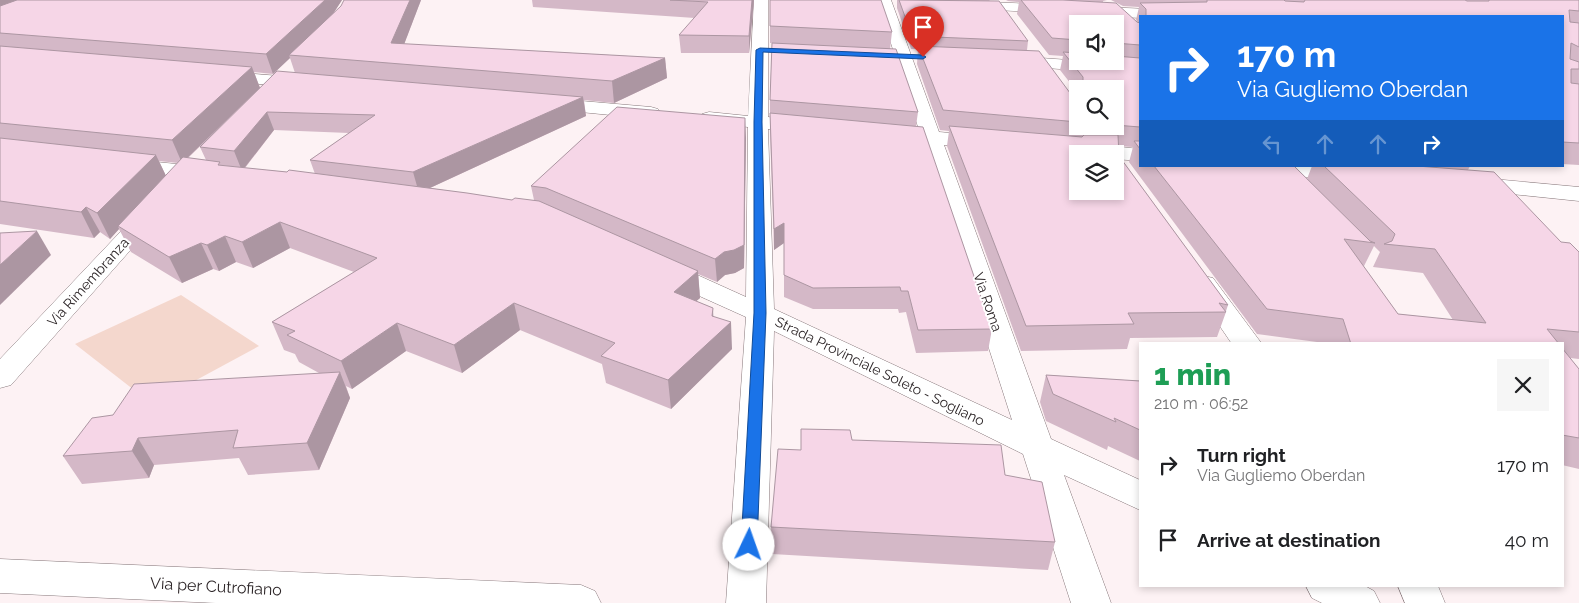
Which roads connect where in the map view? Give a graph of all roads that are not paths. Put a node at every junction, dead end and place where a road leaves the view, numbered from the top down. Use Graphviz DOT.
graph roads {
  1 [pos="761,0"];
  2 [pos="1106,0"];
  3 [pos="885,1"];
  4 [pos="999,3"];
  5 [pos="953,4"];
  6 [pos="1117,12"];
  7 [pos="1176,15"];
  8 [pos="1013,22"];
  9 [pos="1134,30"];
  10 [pos="1029,46"];
  11 [pos="298,60"];
  12 [pos="992,60"];
  13 [pos="1040,62"];
  14 [pos="1139,70"];
  15 [pos="198,74"];
  16 [pos="277,81"];
  17 [pos="1056,83"];
  18 [pos="326,85"];
  19 [pos="256,102"];
  20 [pos="532,102"];
  21 [pos="669,114"];
  22 [pos="689,116"];
  23 [pos="758,122"];
  24 [pos="825,128"];
  25 [pos="874,132"];
  26 [pos="932,138"];
  27 [pos="1000,143"];
  28 [pos="208,151"];
  29 [pos="1139,154"];
  30 [pos="1124,158"];
  31 [pos="99,162"];
  32 [pos="1268,167"];
  33 [pos="1475,167"];
  34 [pos="1280,168"];
  35 [pos="188,172"];
  36 [pos="1370,176"];
  37 [pos="227,177"];
  38 [pos="1448,182"];
  39 [pos="1498,186"];
  40 [pos="1302,189"];
  41 [pos="1579,194"];
  42 [pos="1518,208"];
  43 [pos="646,262"];
  44 [pos="1190,264"];
  45 [pos="760,313"];
  46 [pos="1246,342"];
  47 [pos="0,378"];
  48 [pos="1037,446"];
  49 [pos="1139,496"];
  50 [pos="0,576"];
  51 [pos="1328,587"];
  52 [pos="1418,587"];
  53 [pos="581,603"];
  54 [pos="746,603"];
  55 [pos="1091,603"];
  56 [pos="1360,603"];
  57 [pos="1425,603"];
  1 -- 23 [label="street"];
  2 -- 6 [label="street"];
  3 -- 26 [label="street, Via Roma"];
  4 -- 5 [label="street"];
  4 -- 6 [label="street"];
  4 -- 8 [label="street"];
  6 -- 7 [label="street"];
  6 -- 9 [label="street"];
  10 -- 13 [label="street"];
  11 -- 16 [label="street"];
  12 -- 13 [label="street"];
  13 -- 14 [label="street"];
  13 -- 17 [label="street"];
  15 -- 16 [label="street"];
  16 -- 18 [label="street"];
  16 -- 19 [label="street"];
  20 -- 21 [label="street"];
  22 -- 23 [label="street"];
  23 -- 24 [label="street"];
  23 -- 45 [label="street"];
  25 -- 26 [label="street"];
  26 -- 27 [label="street"];
  26 -- 48 [label="street, Via Roma"];
  28 -- 35 [label="street, Via Rimembranza"];
  29 -- 30 [label="street"];
  31 -- 35 [label="street"];
  32 -- 34 [label="street"];
  33 -- 39 [label="street"];
  34 -- 36 [label="street"];
  34 -- 40 [label="street"];
  35 -- 37 [label="street"];
  35 -- 47 [label="street, Via Rimembranza"];
  38 -- 39 [label="street"];
  39 -- 41 [label="street"];
  39 -- 42 [label="street"];
  43 -- 45 [label="street, Strada Provinciale Soleto - Sogliano"];
  44 -- 46 [label="street"];
  45 -- 48 [label="street, Strada Provinciale Soleto - Sogliano"];
  45 -- 54 [label="street"];
  48 -- 49 [label="street, Strada Provinciale Soleto - Sogliano"];
  48 -- 55 [label="street, Via Roma"];
  50 -- 53 [label="street, Via per Cutrofiano"];
  51 -- 56 [label="street"];
  52 -- 57 [label="street"];
}
